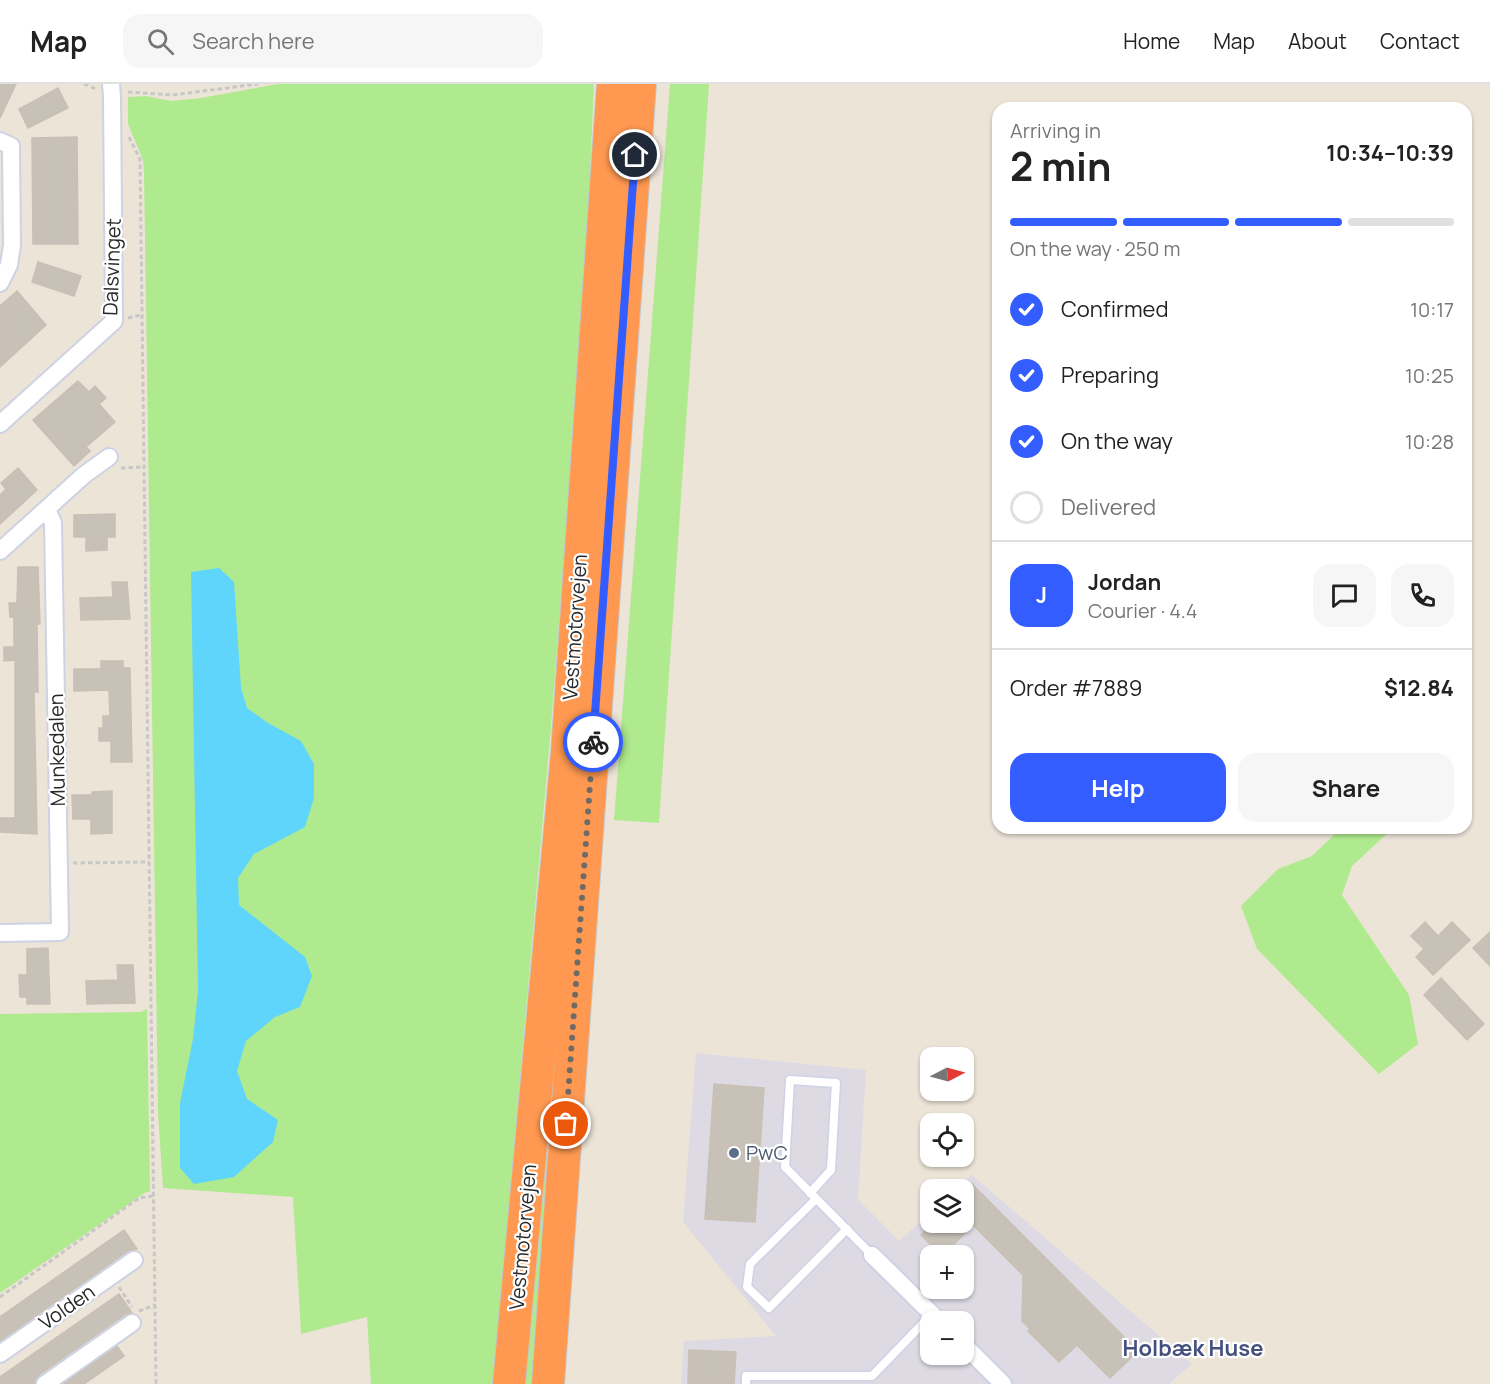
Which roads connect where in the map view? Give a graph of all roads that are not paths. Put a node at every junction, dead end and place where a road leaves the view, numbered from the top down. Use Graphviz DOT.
graph roads {
  1 [pos="613,84"];
  2 [pos="640,84"];
  3 [pos="116,91"];
  4 [pos="0,141"];
  5 [pos="0,283"];
  6 [pos="0,424"];
  7 [pos="110,458"];
  8 [pos="47,509"];
  9 [pos="0,551"];
  10 [pos="0,933"];
  11 [pos="813,1196"];
  12 [pos="847,1230"];
  13 [pos="872,1255"];
  14 [pos="134,1260"];
  15 [pos="929,1311"];
  16 [pos="132,1323"];
  17 [pos="920,1332"];
  18 [pos="0,1354"];
  19 [pos="974,1355"];
  20 [pos="45,1384"];
  21 [pos="509,1384"];
  22 [pos="548,1384"];
  23 [pos="746,1384"];
  24 [pos="1003,1384"];
  1 -- 21 [label="highway, Vestmotorvejen"];
  2 -- 22 [label="highway, Vestmotorvejen"];
  3 -- 6 [label="street, Dalsvinget"];
  4 -- 5 [label="street"];
  7 -- 8 [label="street"];
  8 -- 9 [label="street"];
  8 -- 10 [label="street, Munkedalen"];
  11 -- 11 [label="lane"];
  11 -- 12 [label="lane"];
  11 -- 12 [label="lane"];
  12 -- 13 [label="lane"];
  13 -- 15 [label="street"];
  14 -- 18 [label="street, Volden"];
  16 -- 20 [label="street"];
  17 -- 23 [label="lane"];
  19 -- 24 [label="street"];
}
